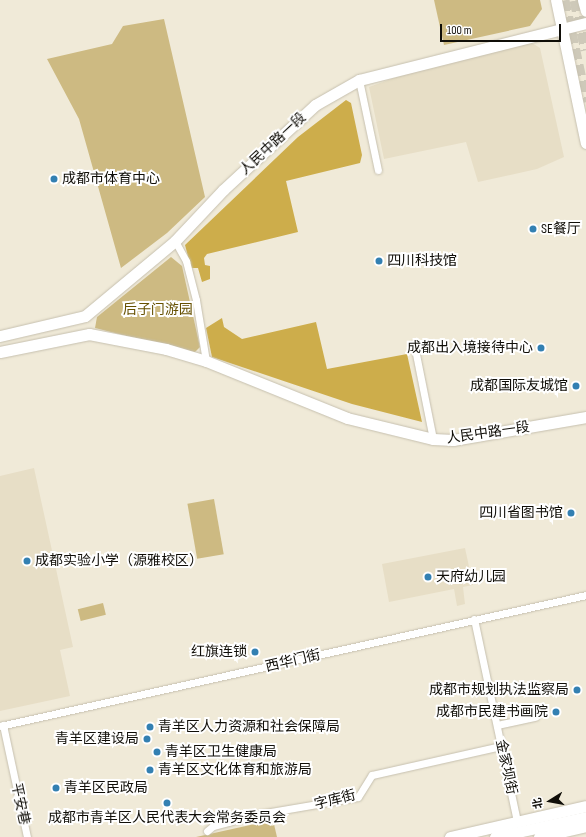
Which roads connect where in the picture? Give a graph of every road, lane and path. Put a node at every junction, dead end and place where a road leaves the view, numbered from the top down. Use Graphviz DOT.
graph roads {
  1 [pos="556,0"];
  2 [pos="583,0"];
  3 [pos="586,11"];
  4 [pos="586,23"];
  5 [pos="562,28"];
  6 [pos="359,80"];
  7 [pos="586,143"];
  8 [pos="378,170"];
  9 [pos="175,241"];
  10 [pos="85,316"];
  11 [pos="89,334"];
  12 [pos="0,336"];
  13 [pos="414,344"];
  14 [pos="0,352"];
  15 [pos="206,361"];
  16 [pos="586,417"];
  17 [pos="433,440"];
  18 [pos="586,595"];
  19 [pos="474,619"];
  20 [pos="535,717"];
  21 [pos="1,725"];
  22 [pos="497,725"];
  23 [pos="501,746"];
  24 [pos="586,806"];
  25 [pos="586,817"];
  26 [pos="517,821"];
  27 [pos="586,826"];
  28 [pos="207,831"];
  29 [pos="26,837"];
  30 [pos="450,837"];
  31 [pos="495,837"];
  32 [pos="539,837"];
  1 -- 5 [label="main road"];
  2 -- 3 [label="main road"];
  4 -- 5 [label="main road, 人民中路一段"];
  5 -- 6 [label="main road, 人民中路一段"];
  5 -- 7 [label="main road"];
  6 -- 8 [label="street"];
  6 -- 9 [label="main road, 人民中路一段"];
  9 -- 10 [label="main road, 人民中路一段"];
  9 -- 15 [label="street"];
  10 -- 11 [label="main road"];
  10 -- 12 [label="main road, 人民中路一段"];
  11 -- 14 [label="main road, 人民中路一段"];
  11 -- 15 [label="main road, 人民中路一段"];
  13 -- 17 [label="street"];
  15 -- 17 [label="main road, 人民中路一段"];
  16 -- 17 [label="main road, 人民中路一段"];
  18 -- 19 [label="street, 西华门街"];
  19 -- 21 [label="street, 西华门街"];
  19 -- 22 [label="street, 金家坝街"];
  20 -- 22 [label="street"];
  21 -- 29 [label="street, 平安巷"];
  22 -- 23 [label="street, 金家坝街"];
  23 -- 26 [label="street, 金家坝街"];
  23 -- 28 [label="street, 字库街"];
  24 -- 26 [label="main road"];
  25 -- 31 [label="main road"];
  26 -- 30 [label="main road"];
  27 -- 32 [label="main road"];
}
